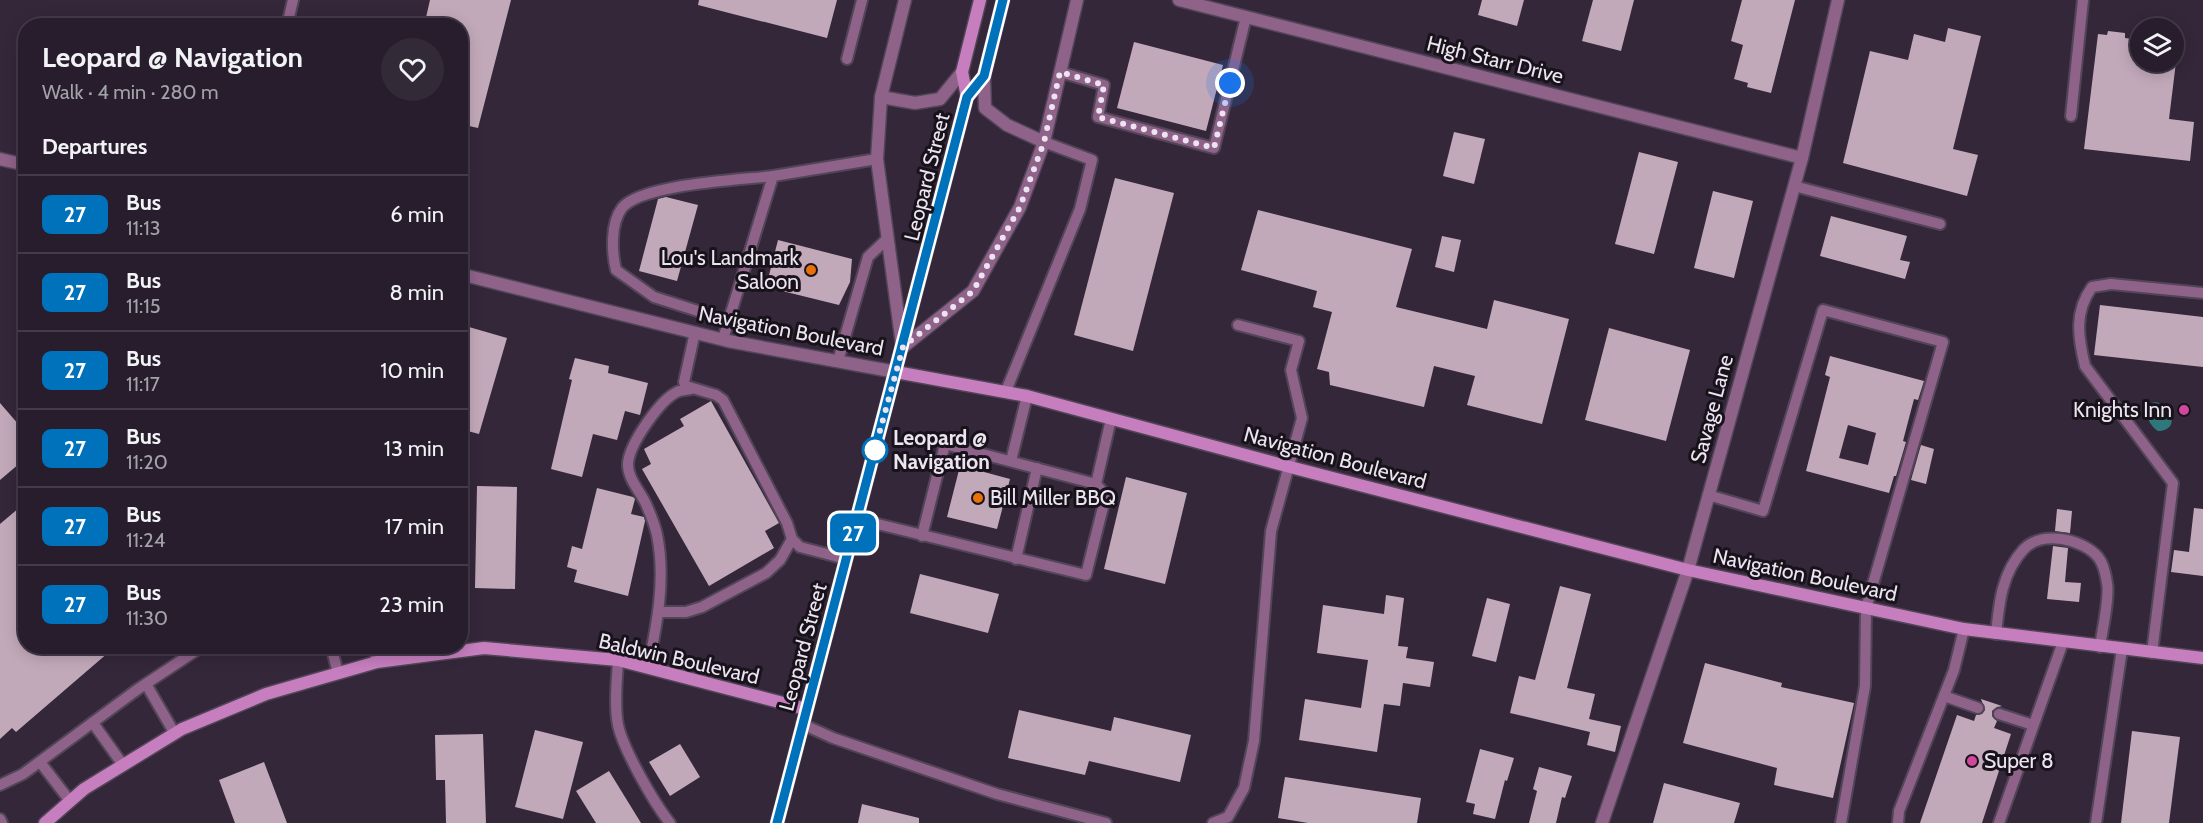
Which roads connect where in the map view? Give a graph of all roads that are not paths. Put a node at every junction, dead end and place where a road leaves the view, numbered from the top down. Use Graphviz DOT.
graph roads {
  1 [pos="293,0"];
  2 [pos="862,0"];
  3 [pos="905,0"];
  4 [pos="980,0"];
  5 [pos="1003,0"];
  6 [pos="1077,0"];
  7 [pos="1179,0"];
  8 [pos="1838,0"];
  9 [pos="2083,0"];
  10 [pos="1246,17"];
  11 [pos="289,18"];
  12 [pos="847,59"];
  13 [pos="962,72"];
  14 [pos="1060,72"];
  15 [pos="984,76"];
  16 [pos="881,97"];
  17 [pos="967,97"];
  18 [pos="2071,116"];
  19 [pos="1044,142"];
  20 [pos="1802,158"];
  21 [pos="0,159"];
  22 [pos="877,159"];
  23 [pos="18,163"];
  24 [pos="773,176"];
  25 [pos="1794,186"];
  26 [pos="1940,224"];
  27 [pos="887,239"];
  28 [pos="468,276"];
  29 [pos="2203,293"];
  30 [pos="729,321"];
  31 [pos="1238,325"];
  32 [pos="695,332"];
  33 [pos="723,339"];
  34 [pos="903,347"];
  35 [pos="838,361"];
  36 [pos="896,372"];
  37 [pos="691,389"];
  38 [pos="1006,391"];
  39 [pos="1027,396"];
  40 [pos="1111,419"];
  41 [pos="1011,461"];
  42 [pos="1290,467"];
  43 [pos="1037,468"];
  44 [pos="1096,484"];
  45 [pos="1708,495"];
  46 [pos="857,519"];
  47 [pos="922,536"];
  48 [pos="792,539"];
  49 [pos="846,559"];
  50 [pos="1016,559"];
  51 [pos="1688,570"];
  52 [pos="1866,608"];
  53 [pos="658,612"];
  54 [pos="1964,629"];
  55 [pos="1996,634"];
  56 [pos="2063,642"];
  57 [pos="2100,647"];
  58 [pos="2122,649"];
  59 [pos="468,650"];
  60 [pos="2152,653"];
  61 [pos="191,654"];
  62 [pos="333,654"];
  63 [pos="376,654"];
  64 [pos="438,654"];
  65 [pos="2203,658"];
  66 [pos="618,660"];
  67 [pos="377,662"];
  68 [pos="648,668"];
  69 [pos="338,673"];
  70 [pos="146,684"];
  71 [pos="1944,696"];
  72 [pos="1978,708"];
  73 [pos="806,709"];
  74 [pos="1999,714"];
  75 [pos="93,723"];
  76 [pos="802,724"];
  77 [pos="2033,725"];
  78 [pos="175,734"];
  79 [pos="40,762"];
  80 [pos="123,765"];
  81 [pos="0,785"];
  82 [pos="70,801"];
  83 [pos="0,819"];
  84 [pos="2,823"];
  85 [pos="45,823"];
  86 [pos="670,823"];
  87 [pos="777,823"];
  88 [pos="1106,823"];
  89 [pos="1213,823"];
  90 [pos="1602,823"];
  91 [pos="1840,823"];
  92 [pos="1898,823"];
  93 [pos="1999,823"];
  94 [pos="2096,823"];
  1 -- 11 [label="lane"];
  2 -- 12 [label="lane"];
  3 -- 16 [label="street"];
  4 -- 13 [label="main road, Leopard Street"];
  5 -- 15 [label="main road, Leopard Street"];
  6 -- 14 [label="street"];
  7 -- 10 [label="street, High Starr Drive"];
  8 -- 20 [label="street, Savage Lane"];
  9 -- 18 [label="lane"];
  10 -- 14 [label="lane"];
  10 -- 20 [label="street, High Starr Drive"];
  13 -- 16 [label="street"];
  13 -- 17 [label="main road, Leopard Street"];
  14 -- 19 [label="street"];
  15 -- 17 [label="main road, Leopard Street"];
  15 -- 19 [label="street"];
  16 -- 22 [label="street"];
  17 -- 34 [label="main road, Leopard Street"];
  19 -- 34 [label="street"];
  19 -- 38 [label="lane"];
  20 -- 25 [label="street, Savage Lane"];
  21 -- 23 [label="street"];
  22 -- 24 [label="lane"];
  22 -- 27 [label="street"];
  24 -- 30 [label="lane"];
  24 -- 30 [label="lane"];
  25 -- 26 [label="lane"];
  25 -- 45 [label="street, Savage Lane"];
  27 -- 34 [label="street"];
  27 -- 35 [label="lane"];
  28 -- 32 [label="street, Navigation Boulevard"];
  29 -- 60 [label="lane"];
  30 -- 33 [label="lane"];
  31 -- 42 [label="lane"];
  32 -- 33 [label="street, Navigation Boulevard"];
  32 -- 37 [label="lane"];
  33 -- 35 [label="street, Navigation Boulevard"];
  34 -- 36 [label="main road, Leopard Street"];
  35 -- 36 [label="street, Navigation Boulevard"];
  36 -- 38 [label="main road, Navigation Boulevard"];
  36 -- 46 [label="main road, Leopard Street"];
  37 -- 48 [label="lane"];
  37 -- 53 [label="lane"];
  38 -- 39 [label="main road, Navigation Boulevard"];
  39 -- 40 [label="main road, Navigation Boulevard"];
  39 -- 41 [label="lane"];
  40 -- 42 [label="main road, Navigation Boulevard"];
  40 -- 44 [label="lane"];
  41 -- 43 [label="lane"];
  41 -- 47 [label="lane"];
  42 -- 51 [label="main road, Navigation Boulevard"];
  42 -- 89 [label="lane"];
  43 -- 44 [label="lane"];
  43 -- 50 [label="lane"];
  44 -- 50 [label="lane"];
  45 -- 51 [label="street, Savage Lane"];
  45 -- 52 [label="lane"];
  46 -- 47 [label="lane"];
  46 -- 49 [label="main road, Leopard Street"];
  47 -- 50 [label="lane"];
  48 -- 49 [label="lane"];
  48 -- 53 [label="lane"];
  49 -- 73 [label="main road, Leopard Street"];
  51 -- 52 [label="main road, Navigation Boulevard"];
  51 -- 90 [label="street, Savage Lane"];
  52 -- 54 [label="main road, Navigation Boulevard"];
  52 -- 91 [label="lane"];
  53 -- 68 [label="lane"];
  54 -- 55 [label="main road, Navigation Boulevard"];
  54 -- 71 [label="lane"];
  55 -- 56 [label="main road, Navigation Boulevard"];
  55 -- 57 [label="lane"];
  56 -- 57 [label="main road, Navigation Boulevard"];
  56 -- 77 [label="lane"];
  57 -- 58 [label="main road, Navigation Boulevard"];
  58 -- 60 [label="main road, Navigation Boulevard"];
  58 -- 94 [label="lane"];
  59 -- 66 [label="main road, Baldwin Boulevard"];
  60 -- 65 [label="main road, Navigation Boulevard"];
  61 -- 70 [label="lane"];
  62 -- 69 [label="lane"];
  63 -- 67 [label="lane"];
  64 -- 67 [label="main road, Baldwin Boulevard"];
  66 -- 68 [label="main road, Baldwin Boulevard"];
  66 -- 86 [label="lane"];
  67 -- 69 [label="main road, Baldwin Boulevard"];
  68 -- 73 [label="main road, Baldwin Boulevard"];
  69 -- 78 [label="main road, Baldwin Boulevard"];
  70 -- 75 [label="lane"];
  70 -- 78 [label="lane"];
  71 -- 72 [label="lane"];
  71 -- 92 [label="lane"];
  73 -- 76 [label="main road, Leopard Street"];
  74 -- 77 [label="lane"];
  75 -- 79 [label="lane"];
  75 -- 80 [label="lane"];
  76 -- 87 [label="main road, Leopard Street"];
  76 -- 88 [label="lane"];
  77 -- 93 [label="lane"];
  78 -- 80 [label="main road, Baldwin Boulevard"];
  79 -- 81 [label="lane"];
  79 -- 82 [label="lane"];
  80 -- 82 [label="main road, Baldwin Boulevard"];
  82 -- 85 [label="main road, Baldwin Boulevard"];
  83 -- 84 [label="lane"];
}
